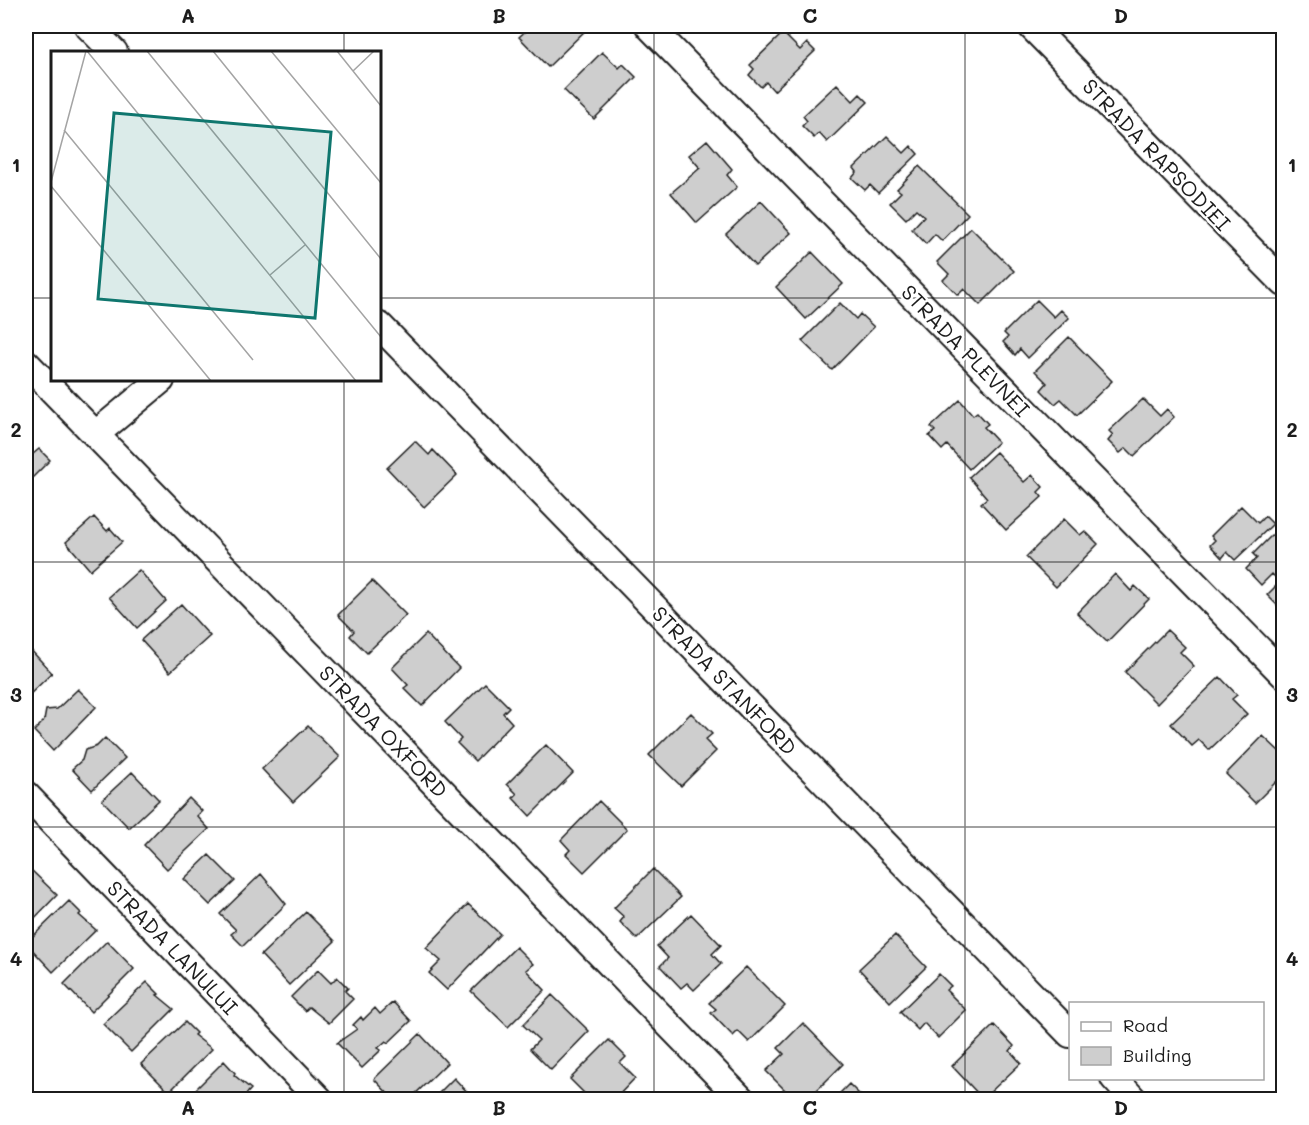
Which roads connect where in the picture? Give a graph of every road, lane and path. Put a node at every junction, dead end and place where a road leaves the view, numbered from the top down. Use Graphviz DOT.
graph roads {
  1 [pos="88,26"];
  2 [pos="649,26"];
  3 [pos="1031,26"];
  4 [pos="113,51"];
  5 [pos="1284,283"];
  6 [pos="381,327"];
  7 [pos="26,363"];
  8 [pos="160,381"];
  9 [pos="96,435"];
  10 [pos="1284,675"];
  11 [pos="26,795"];
  12 [pos="1069,1032"];
  13 [pos="1116,1080"];
  14 [pos="320,1100"];
  15 [pos="742,1100"];
  16 [pos="1134,1100"];
  1 -- 4 [label="street"];
  2 -- 10 [label="street, STRADA PLEVNEI"];
  3 -- 5 [label="street, STRADA RAPSODIEI"];
  6 -- 12 [label="street, STRADA STANFORD"];
  7 -- 9 [label="street, STRADA OXFORD"];
  8 -- 9 [label="street"];
  9 -- 15 [label="street, STRADA OXFORD"];
  11 -- 14 [label="street, STRADA LANULUI"];
  13 -- 16 [label="street"];
}
